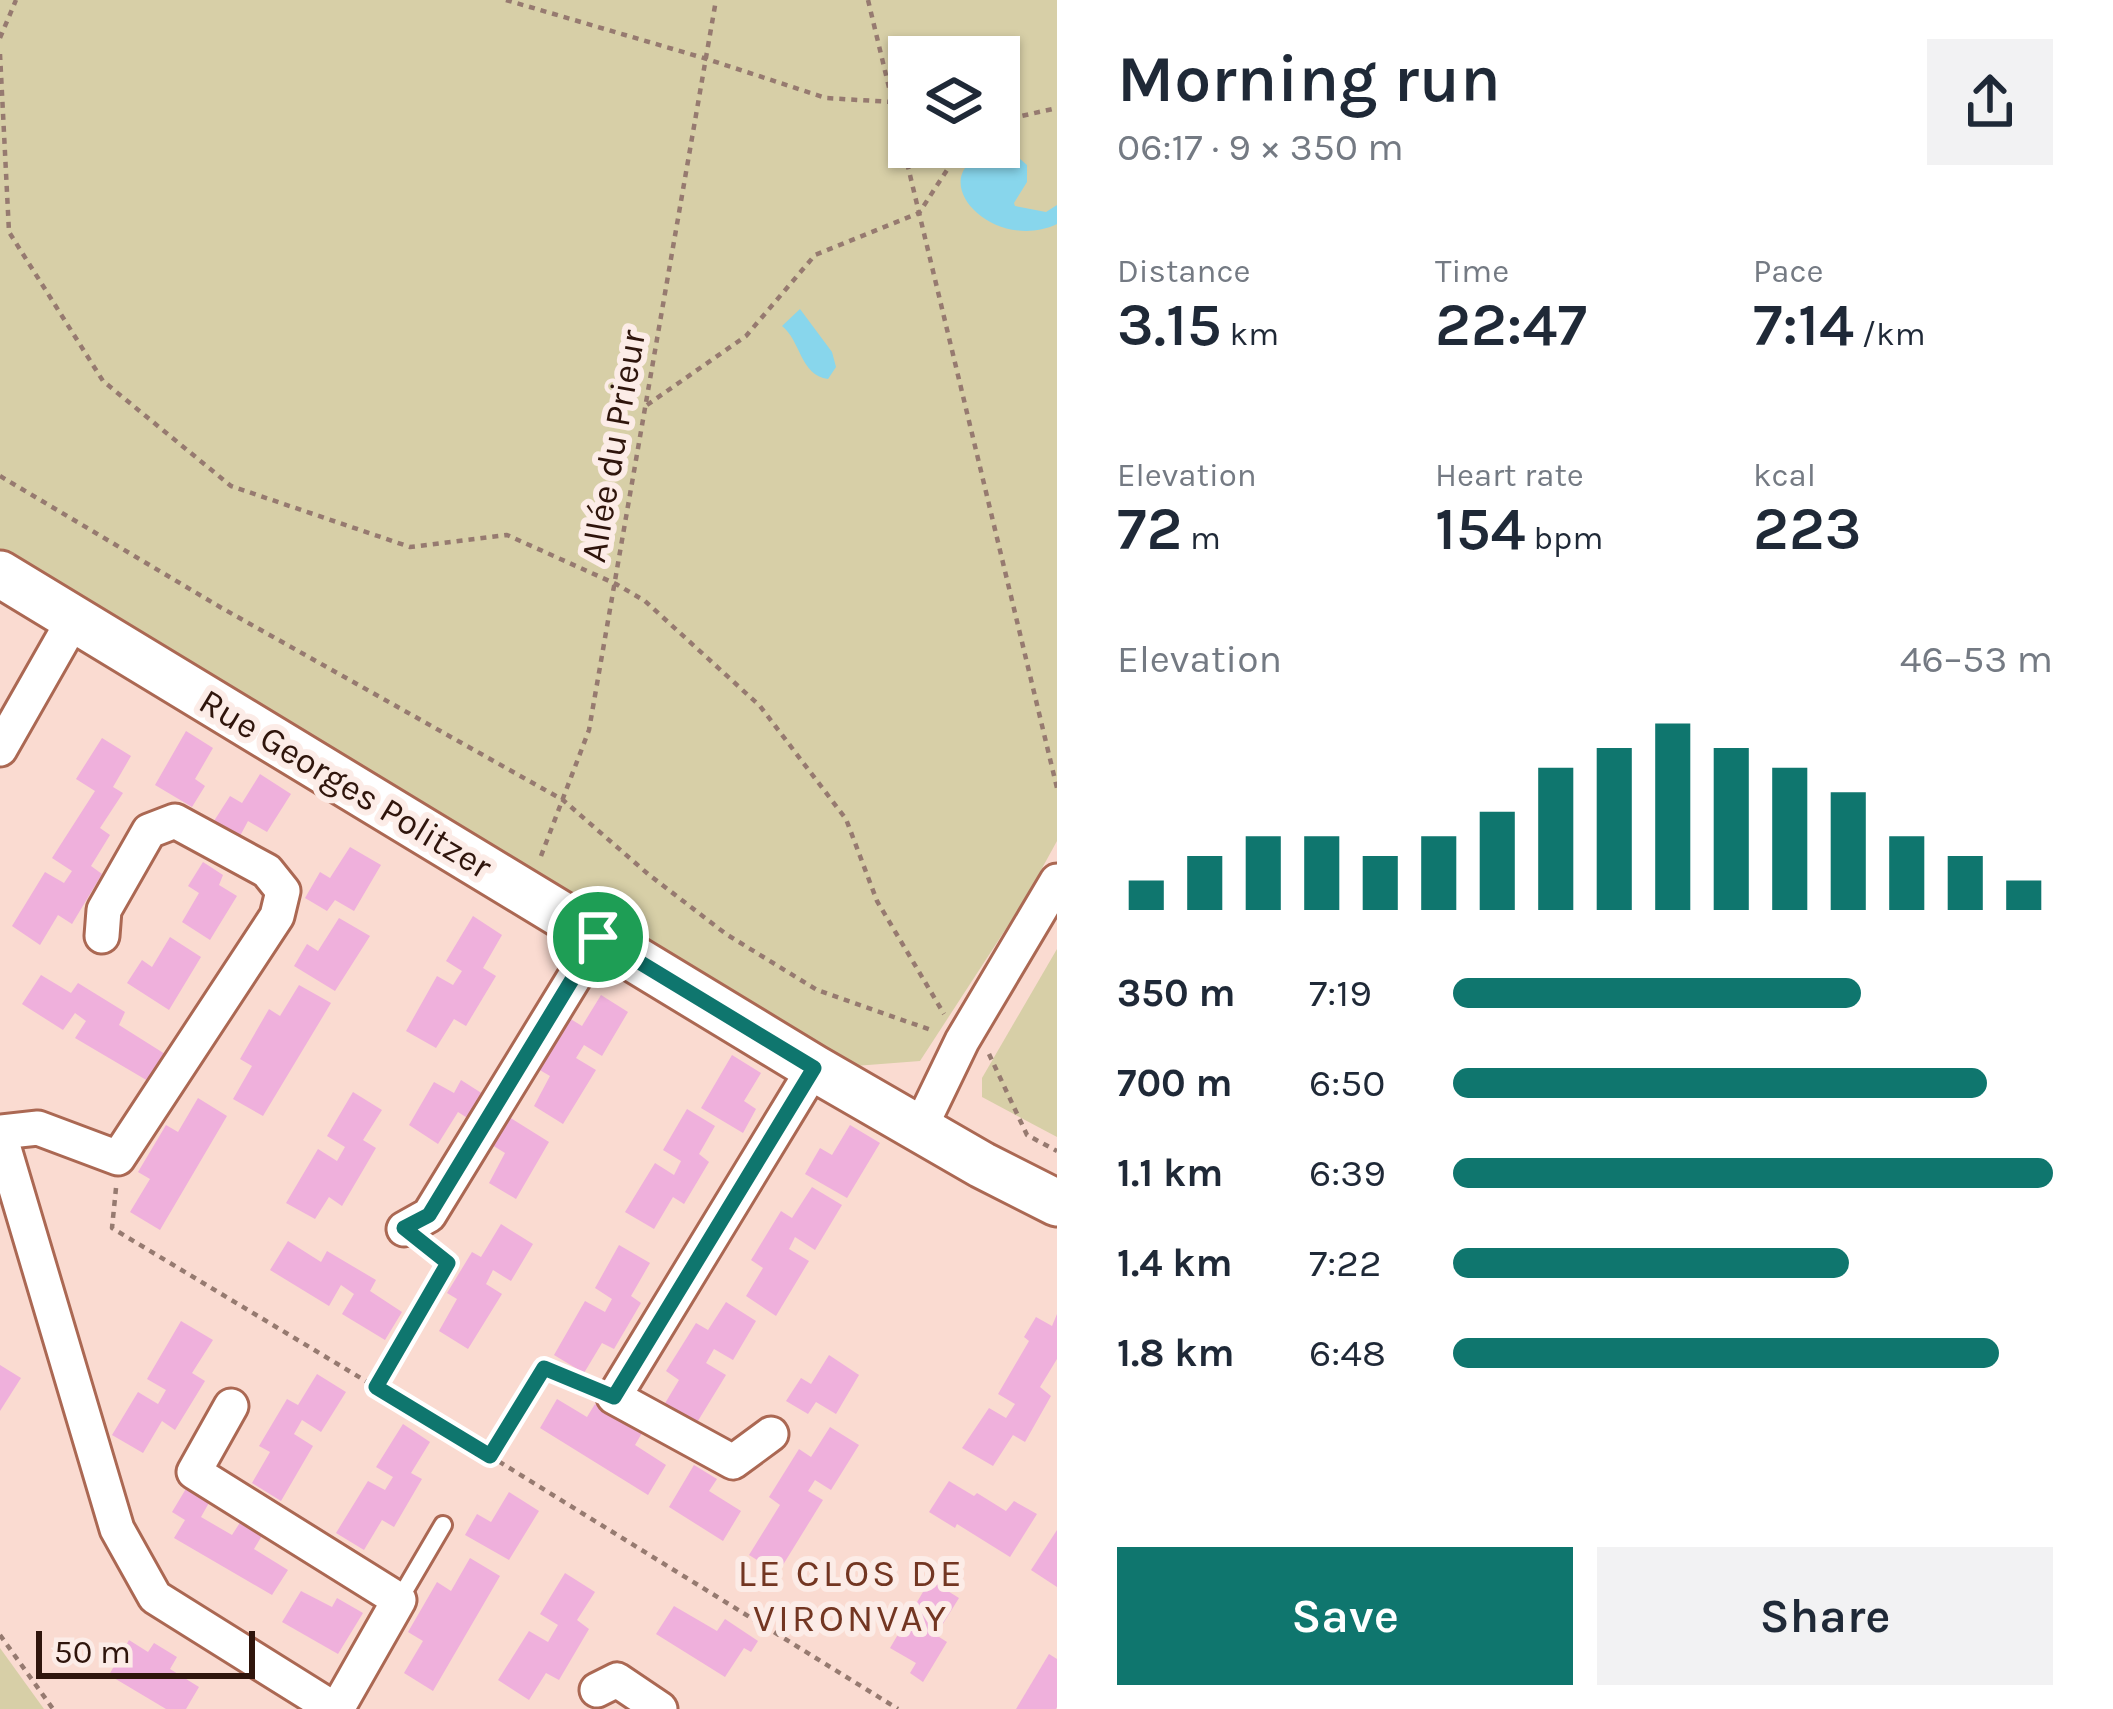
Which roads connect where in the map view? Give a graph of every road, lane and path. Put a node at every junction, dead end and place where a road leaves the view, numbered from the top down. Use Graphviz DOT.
graph roads {
  1 [pos="16,0"];
  2 [pos="506,0"];
  3 [pos="716,0"];
  4 [pos="868,0"];
  5 [pos="0,38"];
  6 [pos="0,54"];
  7 [pos="707,59"];
  8 [pos="888,85"];
  9 [pos="888,102"];
  10 [pos="1057,108"];
  11 [pos="1020,116"];
  12 [pos="908,168"];
  13 [pos="948,168"];
  14 [pos="919,213"];
  15 [pos="646,406"];
  16 [pos="0,476"];
  17 [pos="0,574"];
  18 [pos="616,584"];
  19 [pos="74,619"];
  20 [pos="4,732"];
  21 [pos="1057,788"];
  22 [pos="562,800"];
  23 [pos="1057,881"];
  24 [pos="527,892"];
  25 [pos="101,936"];
  26 [pos="598,937"];
  27 [pos="975,1046"];
  28 [pos="814,1068"];
  29 [pos="920,1128"];
  30 [pos="0,1133"];
  31 [pos="1057,1151"];
  32 [pos="118,1158"];
  33 [pos="1057,1203"];
  34 [pos="404,1228"];
  35 [pos="376,1387"];
  36 [pos="614,1397"];
  37 [pos="231,1406"];
  38 [pos="771,1434"];
  39 [pos="490,1456"];
  40 [pos="443,1525"];
  41 [pos="398,1600"];
  42 [pos="0,1635"];
  43 [pos="597,1690"];
  44 [pos="53,1709"];
  45 [pos="336,1709"];
  46 [pos="661,1709"];
  47 [pos="898,1709"];
  1 -- 5 [label="path"];
  2 -- 7 [label="path"];
  3 -- 7 [label="path, Allée du Prieur"];
  4 -- 8 [label="path"];
  6 -- 18 [label="path"];
  7 -- 9 [label="path"];
  7 -- 15 [label="path, Allée du Prieur"];
  10 -- 11 [label="path"];
  12 -- 14 [label="path"];
  13 -- 14 [label="path"];
  14 -- 15 [label="path"];
  14 -- 21 [label="path"];
  15 -- 18 [label="path, Allée du Prieur"];
  16 -- 22 [label="path"];
  17 -- 19 [label="street, Rue Georges Politzer"];
  18 -- 22 [label="path, Allée du Prieur"];
  18 -- 27 [label="path"];
  19 -- 20 [label="street"];
  19 -- 24 [label="street, Rue Georges Politzer"];
  22 -- 24 [label="path, Allée du Prieur"];
  22 -- 27 [label="path"];
  23 -- 27 [label="street"];
  24 -- 26 [label="street, Rue Georges Politzer"];
  25 -- 32 [label="street"];
  26 -- 28 [label="street, Rue Georges Politzer"];
  26 -- 34 [label="street"];
  27 -- 29 [label="street"];
  27 -- 31 [label="path"];
  28 -- 29 [label="street, Rue Georges Politzer"];
  28 -- 36 [label="street"];
  29 -- 33 [label="street"];
  30 -- 32 [label="street"];
  30 -- 45 [label="street"];
  32 -- 35 [label="path"];
  34 -- 35 [label="path"];
  35 -- 39 [label="path"];
  36 -- 38 [label="street"];
  36 -- 39 [label="path"];
  37 -- 41 [label="street"];
  39 -- 47 [label="path"];
  40 -- 41 [label="lane"];
  41 -- 45 [label="street"];
  42 -- 44 [label="path"];
  43 -- 46 [label="street"];
}
